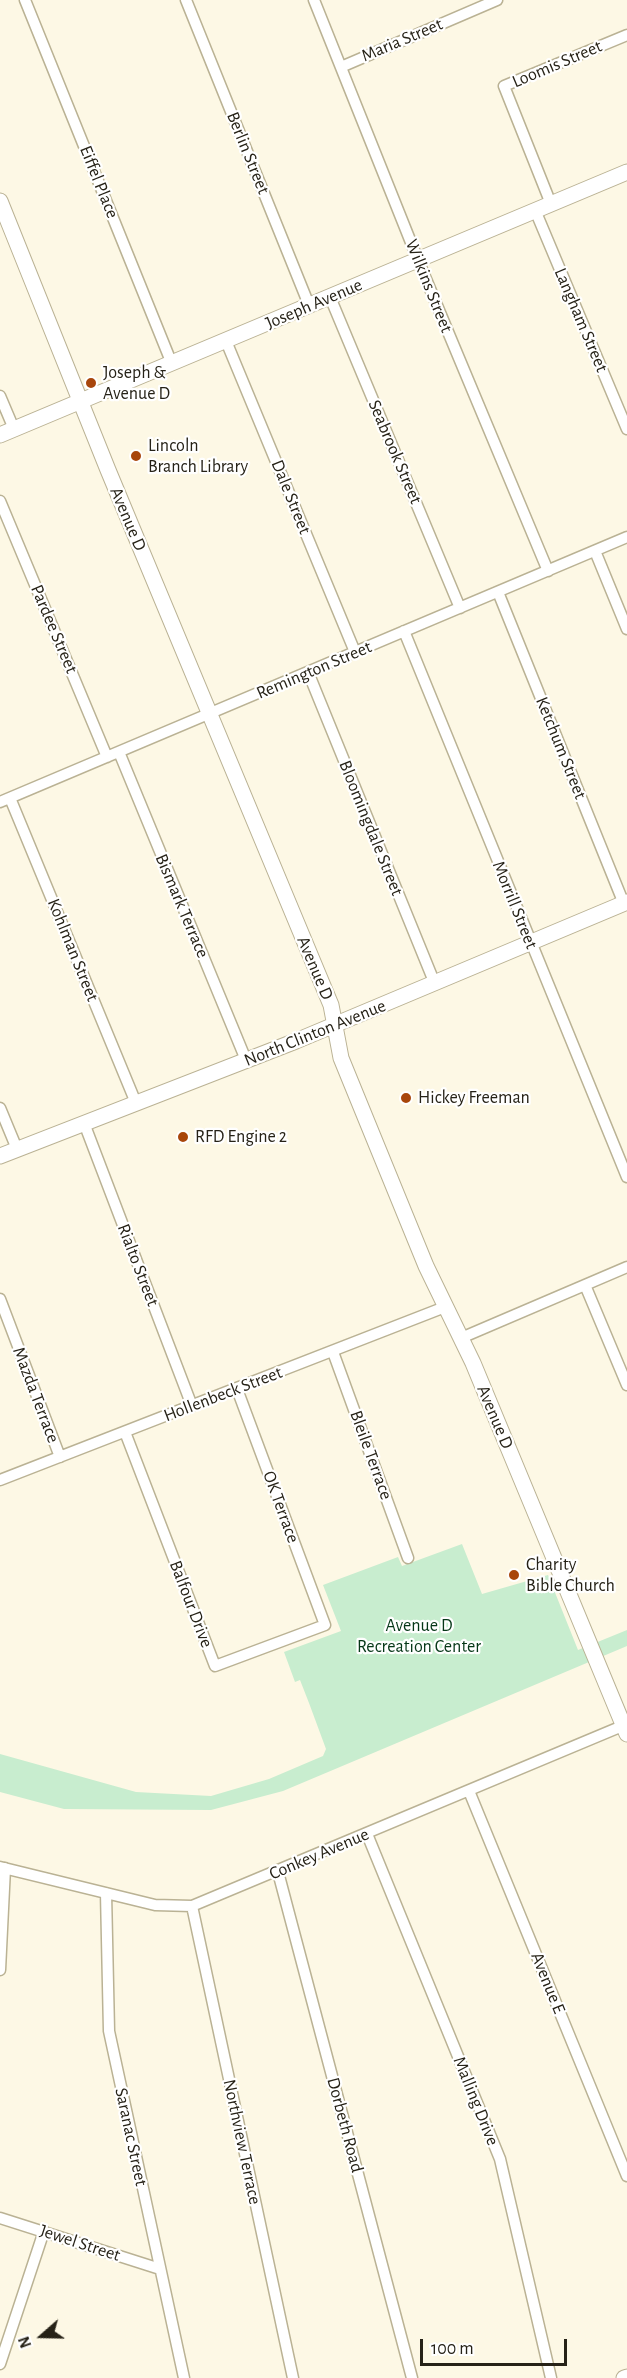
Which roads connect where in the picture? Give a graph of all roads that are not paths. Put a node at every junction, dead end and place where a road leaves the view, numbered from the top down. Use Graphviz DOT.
graph roads {
  1 [pos="25,0"];
  2 [pos="186,0"];
  3 [pos="314,0"];
  4 [pos="497,0"];
  5 [pos="627,35"];
  6 [pos="341,67"];
  7 [pos="627,172"];
  8 [pos="0,201"];
  9 [pos="551,204"];
  10 [pos="535,210"];
  11 [pos="418,260"];
  12 [pos="330,297"];
  13 [pos="309,305"];
  14 [pos="226,341"];
  15 [pos="172,364"];
  16 [pos="0,396"];
  17 [pos="81,402"];
  18 [pos="627,429"];
  19 [pos="7,432"];
  20 [pos="0,501"];
  21 [pos="627,537"];
  22 [pos="595,551"];
  23 [pos="548,571"];
  24 [pos="498,592"];
  25 [pos="460,608"];
  26 [pos="627,629"];
  27 [pos="404,632"];
  28 [pos="355,652"];
  29 [pos="308,672"];
  30 [pos="209,714"];
  31 [pos="119,752"];
  32 [pos="107,757"];
  33 [pos="5,800"];
  34 [pos="626,903"];
  35 [pos="531,943"];
  36 [pos="435,984"];
  37 [pos="335,1025"];
  38 [pos="246,1060"];
  39 [pos="136,1103"];
  40 [pos="0,1108"];
  41 [pos="84,1123"];
  42 [pos="17,1149"];
  43 [pos="0,1156"];
  44 [pos="627,1177"];
  45 [pos="627,1267"];
  46 [pos="585,1285"];
  47 [pos="0,1299"];
  48 [pos="446,1307"];
  49 [pos="461,1338"];
  50 [pos="333,1352"];
  51 [pos="627,1385"];
  52 [pos="237,1389"];
  53 [pos="192,1406"];
  54 [pos="125,1432"];
  55 [pos="60,1457"];
  56 [pos="0,1480"];
  57 [pos="408,1557"];
  58 [pos="326,1625"];
  59 [pos="626,1728"];
  60 [pos="470,1791"];
  61 [pos="367,1834"];
  62 [pos="2,1867"];
  63 [pos="278,1872"];
  64 [pos="106,1893"];
  65 [pos="192,1906"];
  66 [pos="0,1970"];
  67 [pos="627,2176"];
  68 [pos="0,2218"];
  69 [pos="44,2231"];
  70 [pos="160,2269"];
  71 [pos="0,2364"];
  72 [pos="184,2378"];
  73 [pos="293,2378"];
  74 [pos="412,2378"];
  75 [pos="551,2378"];
  1 -- 15 [label="street, Eiffel Place"];
  2 -- 13 [label="street, Berlin Street"];
  3 -- 6 [label="street, Wilkins Street"];
  4 -- 6 [label="street, Maria Street"];
  5 -- 9 [label="street, Loomis Street"];
  6 -- 11 [label="street, Wilkins Street"];
  7 -- 9 [label="street, Joseph Avenue"];
  8 -- 17 [label="street, Avenue D"];
  9 -- 10 [label="street, Joseph Avenue"];
  10 -- 11 [label="street, Joseph Avenue"];
  10 -- 18 [label="street, Langham Street"];
  11 -- 12 [label="street, Joseph Avenue"];
  11 -- 23 [label="street, Wilkins Street"];
  12 -- 13 [label="street, Joseph Avenue"];
  12 -- 25 [label="street, Seabrook Street"];
  13 -- 14 [label="street, Joseph Avenue"];
  14 -- 15 [label="street, Joseph Avenue"];
  14 -- 28 [label="street, Dale Street"];
  15 -- 17 [label="street, Joseph Avenue"];
  16 -- 19 [label="street"];
  17 -- 19 [label="street, Joseph Avenue"];
  17 -- 30 [label="street, Avenue D"];
  20 -- 32 [label="street, Pardee Street"];
  21 -- 22 [label="street, Remington Street"];
  22 -- 23 [label="street, Remington Street"];
  22 -- 26 [label="street"];
  23 -- 24 [label="street, Remington Street"];
  24 -- 25 [label="street, Remington Street"];
  24 -- 34 [label="street, Ketchum Street"];
  25 -- 27 [label="street, Remington Street"];
  27 -- 28 [label="street, Remington Street"];
  27 -- 35 [label="street, Morrill Street"];
  28 -- 29 [label="street, Remington Street"];
  29 -- 30 [label="street, Remington Street"];
  29 -- 36 [label="street, Bloomingdale Street"];
  30 -- 31 [label="street, Remington Street"];
  30 -- 37 [label="street, Avenue D"];
  31 -- 32 [label="street, Remington Street"];
  31 -- 38 [label="street, Bismark Terrace"];
  32 -- 33 [label="street, Remington Street"];
  33 -- 39 [label="street, Kohlman Street"];
  34 -- 35 [label="street, North Clinton Avenue"];
  35 -- 36 [label="street, North Clinton Avenue"];
  35 -- 44 [label="street, Morrill Street"];
  36 -- 37 [label="street, North Clinton Avenue"];
  37 -- 38 [label="street, North Clinton Avenue"];
  37 -- 48 [label="street, Avenue D"];
  38 -- 39 [label="street, North Clinton Avenue"];
  39 -- 41 [label="street, North Clinton Avenue"];
  40 -- 42 [label="street"];
  41 -- 42 [label="street, North Clinton Avenue"];
  41 -- 53 [label="street, Rialto Street"];
  42 -- 43 [label="street, North Clinton Avenue"];
  45 -- 46 [label="street"];
  46 -- 49 [label="street"];
  46 -- 51 [label="street"];
  47 -- 55 [label="street, Mazda Terrace"];
  48 -- 49 [label="street, Avenue D"];
  48 -- 50 [label="street, Hollenbeck Street"];
  49 -- 59 [label="street, Avenue D"];
  50 -- 52 [label="street, Hollenbeck Street"];
  50 -- 57 [label="street, Bleile Terrace"];
  52 -- 53 [label="street, Hollenbeck Street"];
  52 -- 58 [label="street, OK Terrace"];
  53 -- 54 [label="street, Hollenbeck Street"];
  54 -- 55 [label="street, Hollenbeck Street"];
  54 -- 58 [label="street, Balfour Drive"];
  55 -- 56 [label="street, Hollenbeck Street"];
  59 -- 60 [label="street, Conkey Avenue"];
  60 -- 61 [label="street, Conkey Avenue"];
  60 -- 67 [label="street, Avenue E"];
  61 -- 63 [label="street, Conkey Avenue"];
  61 -- 75 [label="street, Malling Drive"];
  62 -- 64 [label="street, Conkey Avenue"];
  62 -- 66 [label="street"];
  63 -- 65 [label="street, Conkey Avenue"];
  63 -- 74 [label="street, Dorbeth Road"];
  64 -- 65 [label="street, Conkey Avenue"];
  64 -- 70 [label="street, Saranac Street"];
  65 -- 73 [label="street, Northview Terrace"];
  68 -- 69 [label="street, Jewel Street"];
  69 -- 70 [label="street, Jewel Street"];
  69 -- 71 [label="street"];
  70 -- 72 [label="street, Saranac Street"];
}
